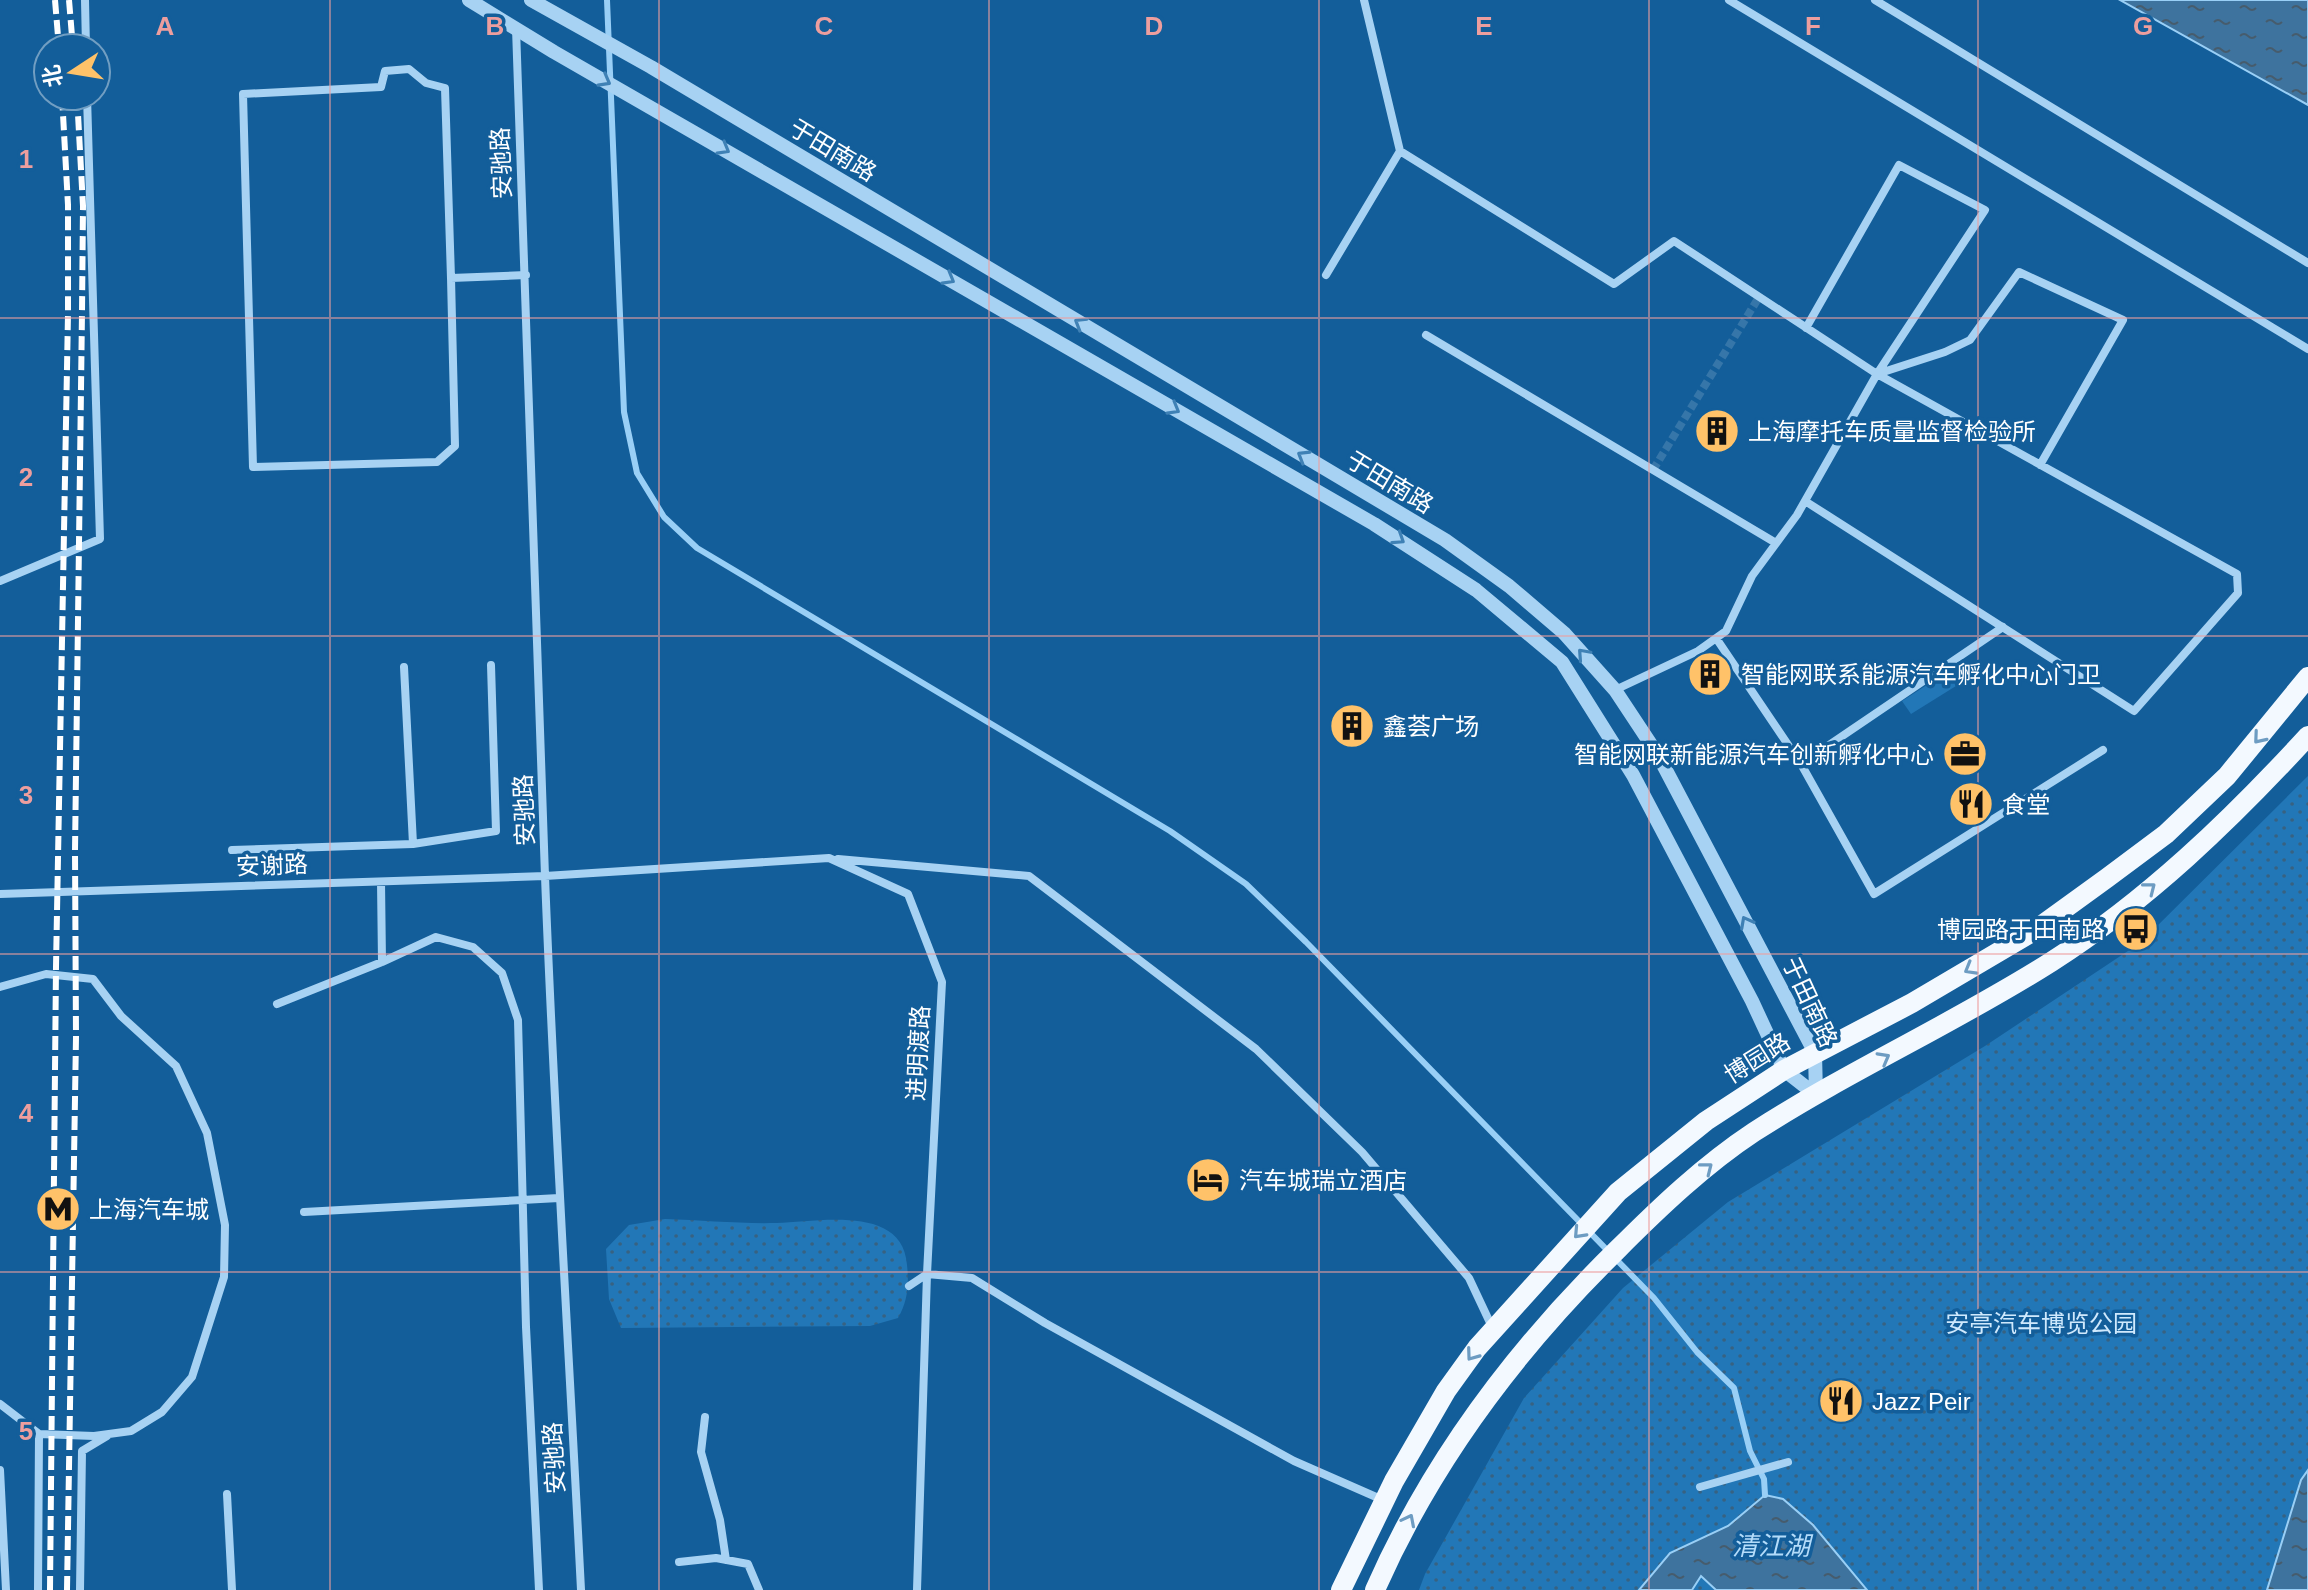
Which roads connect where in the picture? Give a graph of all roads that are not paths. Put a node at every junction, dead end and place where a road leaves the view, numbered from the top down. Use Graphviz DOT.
graph roads {
  1 [pos="85,0"];
  2 [pos="469,0"];
  3 [pos="531,0"];
  4 [pos="1364,0"];
  5 [pos="1729,0"];
  6 [pos="1875,0"];
  7 [pos="516,28"];
  8 [pos="86,32"];
  9 [pos="87,112"];
  10 [pos="1400,151"];
  11 [pos="2308,263"];
  12 [pos="526,275"];
  13 [pos="1326,275"];
  14 [pos="451,278"];
  15 [pos="1806,328"];
  16 [pos="1426,335"];
  17 [pos="2308,349"];
  18 [pos="1877,374"];
  19 [pos="1258,429"];
  20 [pos="1247,451"];
  21 [pos="2040,465"];
  22 [pos="1805,501"];
  23 [pos="1776,543"];
  24 [pos="0,581"];
  25 [pos="2003,627"];
  26 [pos="1716,638"];
  27 [pos="491,665"];
  28 [pos="404,667"];
  29 [pos="2308,677"];
  30 [pos="1615,690"];
  31 [pos="2308,736"];
  32 [pos="2103,750"];
  33 [pos="1801,764"];
  34 [pos="413,844"];
  35 [pos="232,850"];
  36 [pos="829,858"];
  37 [pos="545,876"];
  38 [pos="381,882"];
  39 [pos="0,894"];
  40 [pos="382,962"];
  41 [pos="0,987"];
  42 [pos="277,1004"];
  43 [pos="1815,1053"];
  44 [pos="1784,1070"];
  45 [pos="1816,1095"];
  46 [pos="559,1198"];
  47 [pos="524,1200"];
  48 [pos="304,1212"];
  49 [pos="927,1274"];
  50 [pos="909,1286"];
  51 [pos="1493,1329"];
  52 [pos="0,1404"];
  53 [pos="705,1417"];
  54 [pos="39,1434"];
  55 [pos="111,1434"];
  56 [pos="1788,1462"];
  57 [pos="0,1470"];
  58 [pos="1700,1487"];
  59 [pos="227,1494"];
  60 [pos="1384,1500"];
  61 [pos="726,1560"];
  62 [pos="679,1562"];
  63 [pos="6,1590"];
  64 [pos="38,1590"];
  65 [pos="80,1590"];
  66 [pos="232,1590"];
  67 [pos="539,1590"];
  68 [pos="581,1590"];
  69 [pos="759,1590"];
  70 [pos="917,1590"];
  71 [pos="1341,1590"];
  72 [pos="1375,1590"];
  1 -- 8 [label="street"];
  2 -- 7 [label="street, 于田南路"];
  19 -- 3 [label="street, 于田南路, one-way"];
  4 -- 10 [label="street"];
  5 -- 17 [label="street"];
  6 -- 11 [label="street"];
  7 -- 12 [label="street, 安驰路"];
  7 -- 20 [label="street, 于田南路, one-way"];
  9 -- 24 [label="street"];
  10 -- 13 [label="street"];
  10 -- 15 [label="street"];
  12 -- 14 [label="street"];
  12 -- 37 [label="street, 安驰路"];
  14 -- 14 [label="street"];
  15 -- 18 [label="street"];
  15 -- 18 [label="street"];
  16 -- 23 [label="street"];
  18 -- 21 [label="street"];
  18 -- 21 [label="street"];
  18 -- 22 [label="street"];
  19 -- 20 [label="street"];
  30 -- 19 [label="street, 于田南路, one-way"];
  20 -- 44 [label="street, 于田南路, one-way"];
  21 -- 25 [label="street"];
  22 -- 23 [label="street"];
  22 -- 25 [label="street"];
  23 -- 26 [label="street"];
  25 -- 33 [label="street"];
  26 -- 30 [label="street"];
  26 -- 33 [label="street"];
  27 -- 34 [label="street"];
  28 -- 34 [label="street"];
  29 -- 43 [label="main road, 博园路, one-way"];
  43 -- 30 [label="street, 于田南路, one-way"];
  45 -- 31 [label="main road, one-way"];
  32 -- 33 [label="street"];
  34 -- 35 [label="street"];
  36 -- 37 [label="street, 进明渡路"];
  36 -- 49 [label="street, 进明渡路"];
  36 -- 51 [label="street"];
  37 -- 38 [label="street, 安谢路"];
  37 -- 46 [label="street, 安驰路"];
  38 -- 39 [label="street, 安谢路"];
  38 -- 40 [label="street"];
  40 -- 42 [label="street"];
  40 -- 47 [label="street"];
  41 -- 55 [label="street"];
  43 -- 44 [label="main road, 博园路"];
  43 -- 45 [label="street, 于田南路"];
  44 -- 45 [label="street, 于田南路"];
  44 -- 51 [label="main road, 博园路, one-way"];
  72 -- 45 [label="main road, one-way"];
  46 -- 47 [label="street"];
  46 -- 68 [label="street, 安驰路"];
  47 -- 48 [label="street"];
  47 -- 67 [label="street"];
  49 -- 50 [label="street"];
  49 -- 60 [label="street"];
  49 -- 70 [label="street, 进明渡路"];
  51 -- 60 [label="main road, 博园路, one-way"];
  52 -- 54 [label="street"];
  53 -- 61 [label="street"];
  54 -- 55 [label="street"];
  54 -- 64 [label="street"];
  55 -- 65 [label="street"];
  56 -- 58 [label="street"];
  57 -- 63 [label="street"];
  59 -- 66 [label="street"];
  60 -- 71 [label="main road, 博园路"];
  61 -- 62 [label="street"];
  61 -- 69 [label="street"];
}
